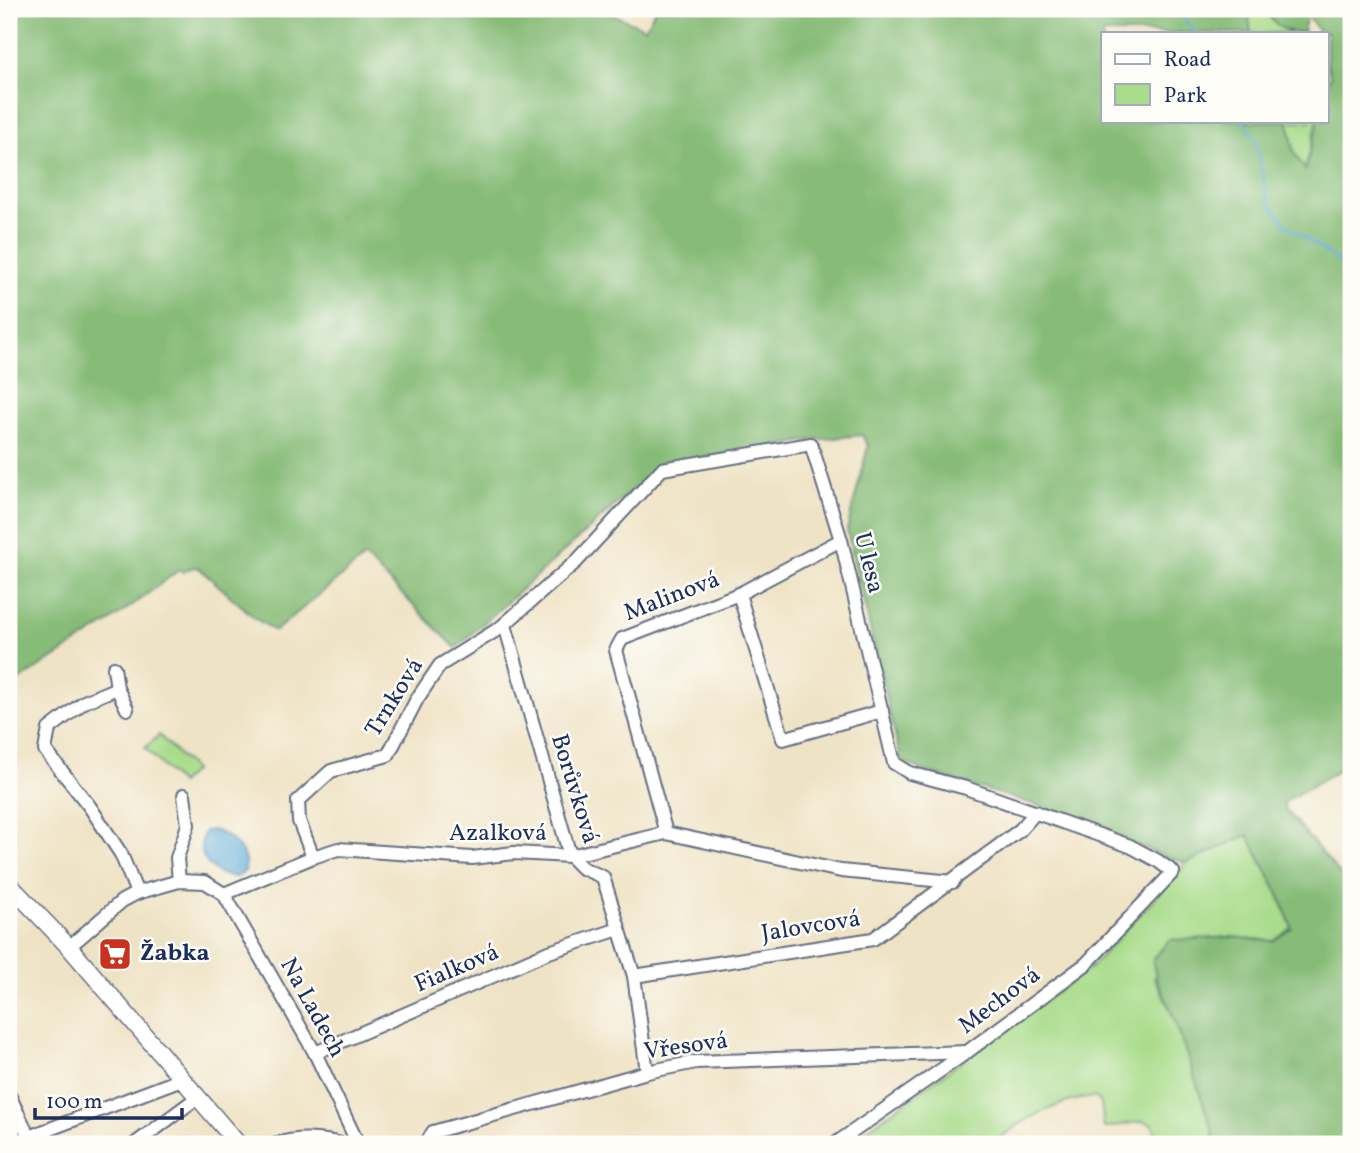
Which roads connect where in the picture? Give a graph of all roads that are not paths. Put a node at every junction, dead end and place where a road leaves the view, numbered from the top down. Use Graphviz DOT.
graph roads {
  1 [pos="841,540"];
  2 [pos="738,594"];
  3 [pos="505,625"];
  4 [pos="114,668"];
  5 [pos="117,688"];
  6 [pos="127,709"];
  7 [pos="882,711"];
  8 [pos="184,794"];
  9 [pos="1036,811"];
  10 [pos="666,833"];
  11 [pos="570,856"];
  12 [pos="313,857"];
  13 [pos="1173,872"];
  14 [pos="179,881"];
  15 [pos="953,882"];
  16 [pos="9,884"];
  17 [pos="137,893"];
  18 [pos="224,894"];
  19 [pos="619,929"];
  20 [pos="69,947"];
  21 [pos="634,976"];
  22 [pos="967,1052"];
  23 [pos="315,1053"];
  24 [pos="647,1072"];
  25 [pos="182,1079"];
  26 [pos="9,1095"];
  27 [pos="198,1097"];
  28 [pos="29,1137"];
  29 [pos="10,1144"];
  30 [pos="135,1144"];
  31 [pos="238,1144"];
  32 [pos="276,1144"];
  33 [pos="342,1144"];
  34 [pos="358,1144"];
  35 [pos="426,1144"];
  36 [pos="835,1144"];
  1 -- 2 [label="street, Malinová"];
  1 -- 3 [label="street, U lesa"];
  1 -- 7 [label="street, U lesa"];
  2 -- 7 [label="street"];
  2 -- 10 [label="street, Malinová"];
  3 -- 11 [label="street, Borůvková"];
  3 -- 12 [label="street, Trnková"];
  4 -- 5 [label="street"];
  5 -- 6 [label="street"];
  5 -- 17 [label="street"];
  7 -- 9 [label="street, U lesa"];
  8 -- 14 [label="street"];
  9 -- 13 [label="street, U lesa"];
  9 -- 15 [label="street, Jalovcová"];
  10 -- 11 [label="street, Azalková"];
  10 -- 15 [label="street, Azalková"];
  11 -- 12 [label="street, Azalková"];
  11 -- 19 [label="street, Borůvková"];
  12 -- 18 [label="street, Azalková"];
  13 -- 22 [label="street, Mechová"];
  14 -- 17 [label="street"];
  14 -- 18 [label="street"];
  15 -- 21 [label="street, Jalovcová"];
  16 -- 20 [label="main road"];
  17 -- 20 [label="street"];
  18 -- 23 [label="street, Na Ladech"];
  19 -- 21 [label="street, Borůvková"];
  19 -- 23 [label="street, Fialková"];
  20 -- 25 [label="main road"];
  21 -- 24 [label="street, Borůvková"];
  22 -- 24 [label="street, Vřesová"];
  22 -- 36 [label="street, Mechová"];
  23 -- 34 [label="street, Na Ladech"];
  24 -- 35 [label="street, Vřesová"];
  25 -- 27 [label="main road"];
  25 -- 28 [label="street"];
  26 -- 28 [label="street"];
  27 -- 30 [label="street"];
  27 -- 31 [label="main road"];
  28 -- 29 [label="street"];
  32 -- 33 [label="street"];
}
